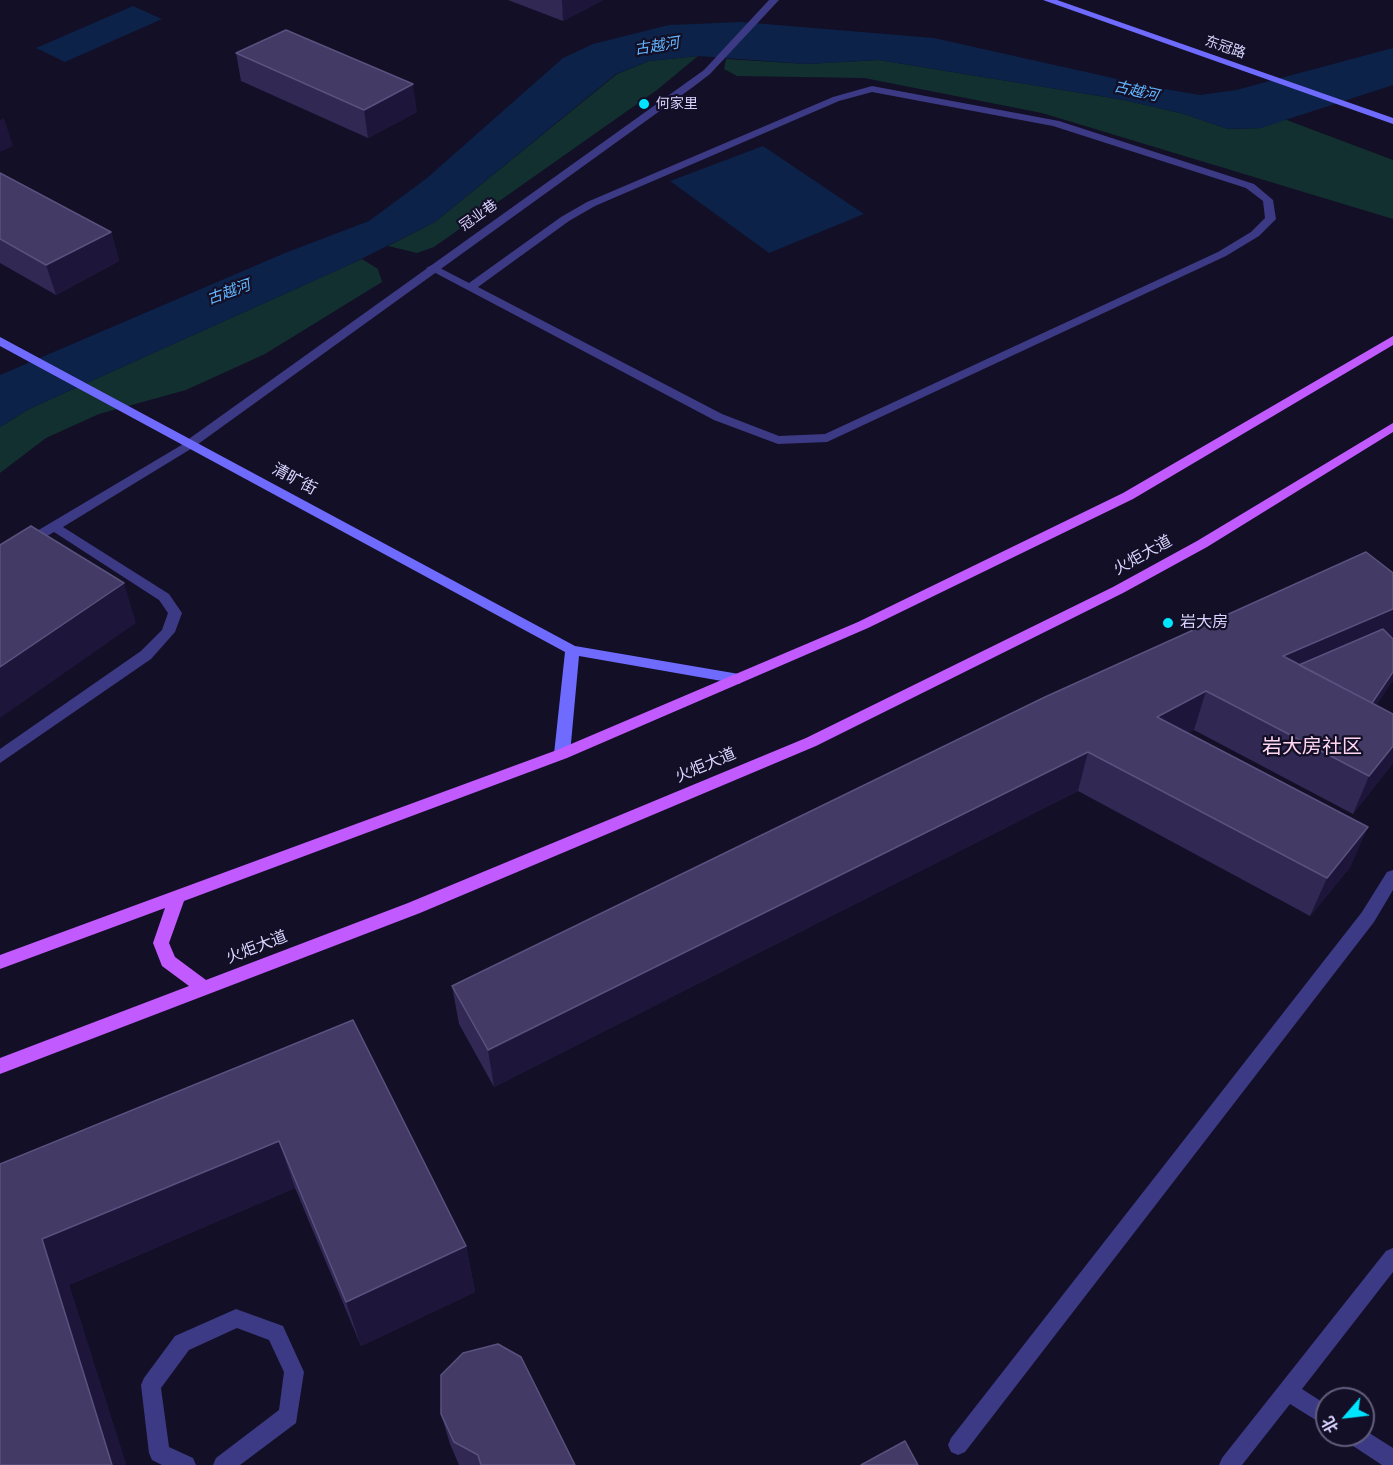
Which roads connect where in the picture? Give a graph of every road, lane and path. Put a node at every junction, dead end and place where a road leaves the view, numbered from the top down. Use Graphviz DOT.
graph roads {
  1 [pos="774,0"];
  2 [pos="1048,0"];
  3 [pos="1393,121"];
  4 [pos="432,268"];
  5 [pos="469,288"];
  6 [pos="1393,340"];
  7 [pos="0,341"];
  8 [pos="1393,427"];
  9 [pos="190,444"];
  10 [pos="53,526"];
  11 [pos="0,559"];
  12 [pos="572,650"];
  13 [pos="739,679"];
  14 [pos="562,754"];
  15 [pos="0,757"];
  16 [pos="1393,876"];
  17 [pos="177,898"];
  18 [pos="0,962"];
  19 [pos="204,988"];
  20 [pos="0,1066"];
  21 [pos="1393,1257"];
  22 [pos="1287,1391"];
  23 [pos="1315,1410"];
  24 [pos="958,1445"];
  25 [pos="1373,1447"];
  26 [pos="1393,1460"];
  27 [pos="186,1465"];
  28 [pos="223,1465"];
  29 [pos="1229,1465"];
  1 -- 4 [label="street, 冠业巷"];
  2 -- 3 [label="street, 东冠路"];
  4 -- 5 [label="street"];
  4 -- 9 [label="street, 冠业巷"];
  5 -- 5 [label="street"];
  6 -- 13 [label="main road"];
  7 -- 9 [label="street, 清旷街"];
  8 -- 19 [label="main road, 火炬大道"];
  9 -- 10 [label="street, 冠业巷"];
  9 -- 12 [label="street, 清旷街"];
  10 -- 11 [label="street, 冠业巷"];
  10 -- 15 [label="street"];
  12 -- 13 [label="street, 清旷街"];
  12 -- 14 [label="street"];
  13 -- 14 [label="main road"];
  14 -- 17 [label="main road"];
  16 -- 24 [label="street"];
  17 -- 18 [label="main road"];
  17 -- 19 [label="main road"];
  19 -- 20 [label="main road, 火炬大道"];
  21 -- 22 [label="street"];
  22 -- 23 [label="street"];
  22 -- 29 [label="street"];
  25 -- 26 [label="street"];
  27 -- 28 [label="street"];
}
